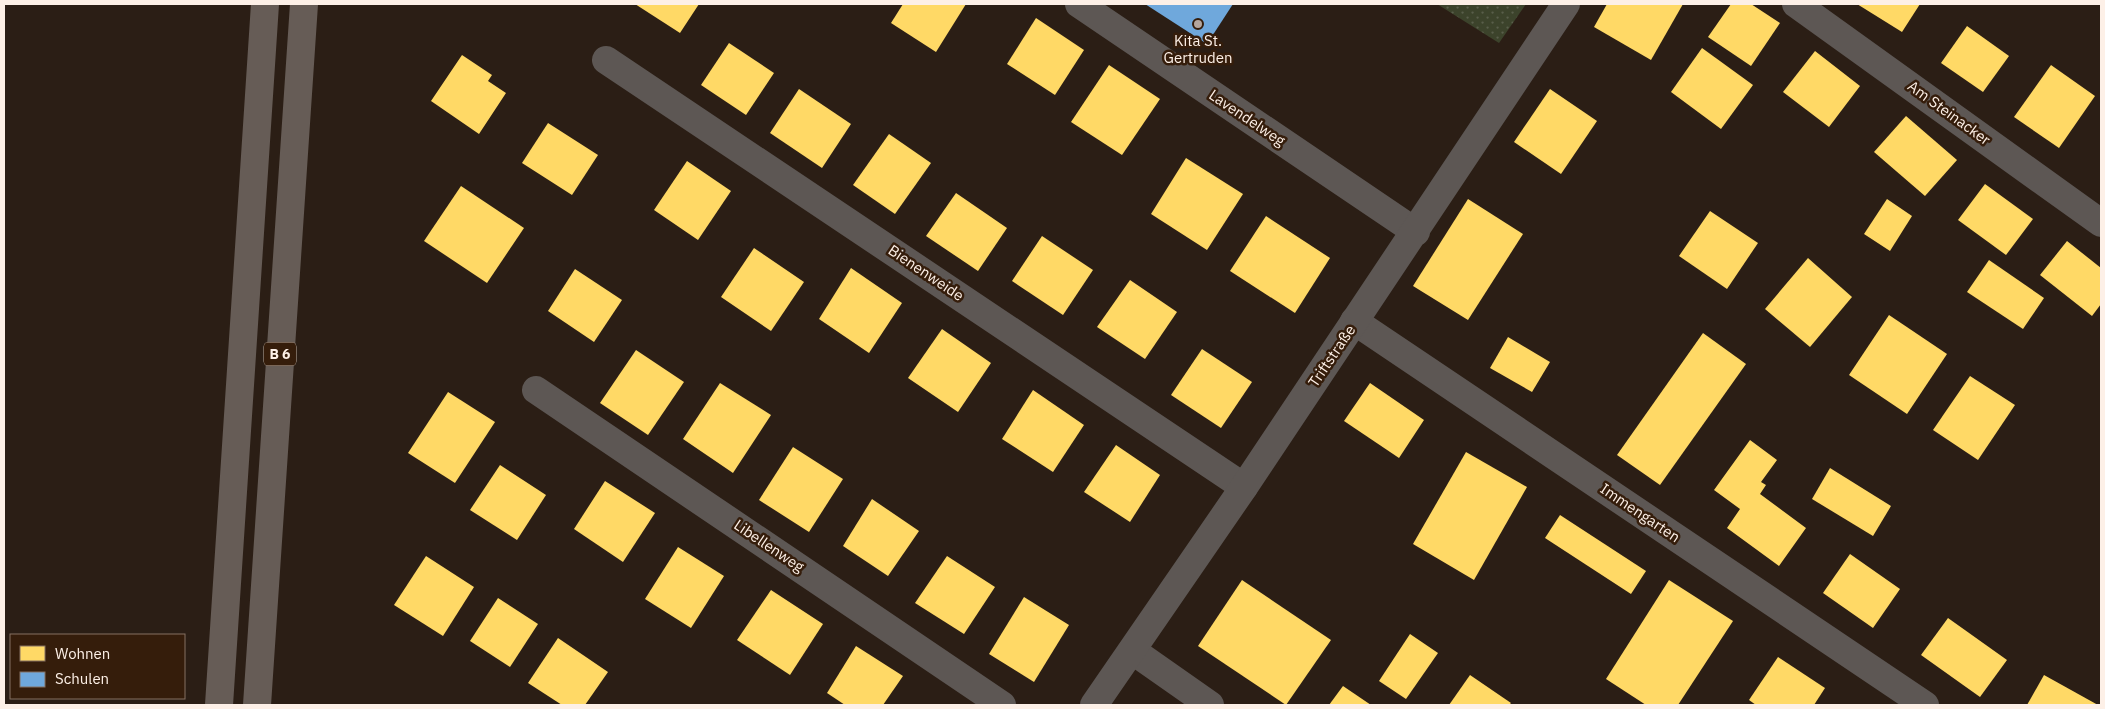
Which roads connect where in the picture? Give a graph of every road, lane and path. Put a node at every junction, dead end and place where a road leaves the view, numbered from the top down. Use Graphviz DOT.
graph roads {
  1 [pos="265,4"];
  2 [pos="304,4"];
  3 [pos="1079,4"];
  4 [pos="1566,4"];
  5 [pos="1796,4"];
  6 [pos="606,60"];
  7 [pos="2101,223"];
  8 [pos="1416,232"];
  9 [pos="1354,321"];
  10 [pos="536,390"];
  11 [pos="1244,487"];
  12 [pos="1133,651"];
  13 [pos="219,705"];
  14 [pos="257,705"];
  15 [pos="1002,705"];
  16 [pos="1094,705"];
  17 [pos="1210,705"];
  18 [pos="1925,705"];
  1 -- 13 [label="highway, B 6"];
  2 -- 14 [label="highway, B 6"];
  3 -- 8 [label="street, Lavendelweg"];
  4 -- 8 [label="street, Triftstraße"];
  5 -- 7 [label="street, Am Steinacker"];
  6 -- 11 [label="street, Bienenweide"];
  8 -- 9 [label="street, Triftstraße"];
  9 -- 11 [label="street, Triftstraße"];
  9 -- 18 [label="street, Immengarten"];
  10 -- 15 [label="street, Libellenweg"];
  11 -- 12 [label="street, Triftstraße"];
  12 -- 16 [label="street, Triftstraße"];
  12 -- 17 [label="street"];
}
